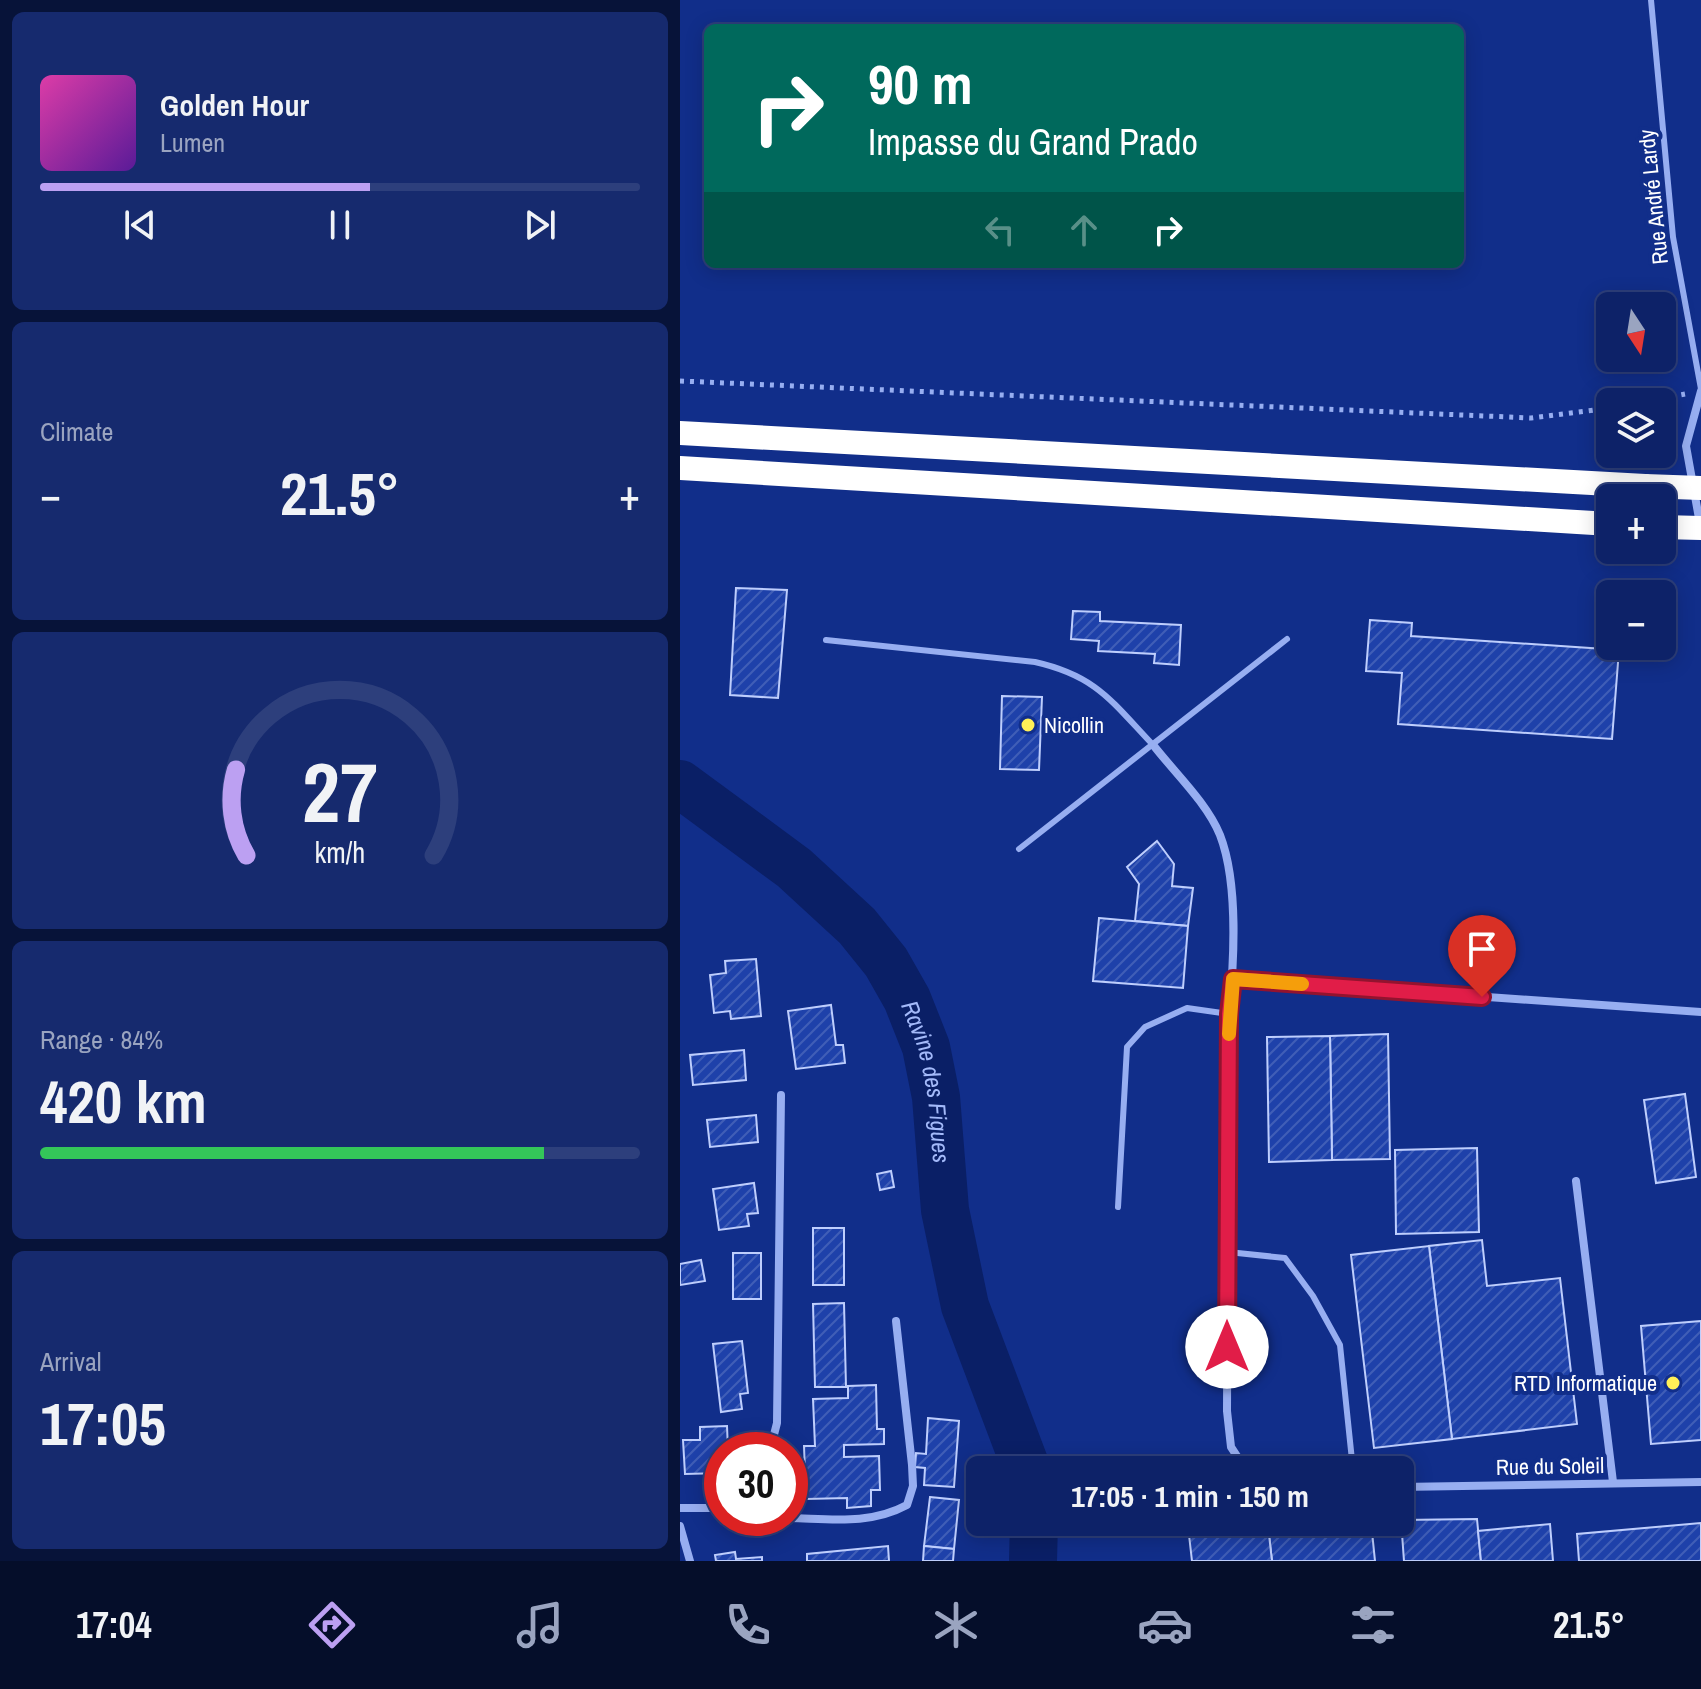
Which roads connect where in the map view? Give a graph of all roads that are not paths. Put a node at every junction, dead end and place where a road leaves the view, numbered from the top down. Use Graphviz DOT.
graph roads {
  1 [pos="1651,0"];
  2 [pos="1701,390"];
  3 [pos="680,433"];
  4 [pos="680,468"];
  5 [pos="1701,488"];
  6 [pos="1596,523"];
  7 [pos="1676,528"];
  8 [pos="1701,530"];
  9 [pos="1287,639"];
  10 [pos="826,640"];
  11 [pos="1154,746"];
  12 [pos="1019,849"];
  13 [pos="1233,979"];
  14 [pos="1701,1012"];
  15 [pos="1229,1014"];
  16 [pos="781,1095"];
  17 [pos="1576,1181"];
  18 [pos="1118,1207"];
  19 [pos="1228,1252"];
  20 [pos="896,1321"];
  21 [pos="775,1432"];
  22 [pos="1237,1456"];
  23 [pos="1352,1456"];
  24 [pos="1613,1482"];
  25 [pos="1701,1482"];
  26 [pos="1414,1487"];
  27 [pos="704,1507"];
  28 [pos="680,1508"];
  29 [pos="808,1519"];
  30 [pos="680,1526"];
  31 [pos="690,1561"];
  1 -- 2 [label="lane, Rue André Lardy"];
  2 -- 8 [label="street, Rue André Lardy"];
  3 -- 5 [label="highway, bridge"];
  4 -- 6 [label="highway"];
  7 -- 8 [label="highway, bridge"];
  9 -- 11 [label="lane"];
  10 -- 11 [label="lane"];
  11 -- 12 [label="lane"];
  11 -- 13 [label="street"];
  13 -- 14 [label="street"];
  13 -- 15 [label="street"];
  15 -- 18 [label="lane"];
  15 -- 19 [label="street"];
  16 -- 21 [label="street"];
  17 -- 24 [label="street"];
  19 -- 22 [label="street"];
  19 -- 23 [label="lane"];
  20 -- 29 [label="street"];
  24 -- 25 [label="street, Rue du Soleil"];
  24 -- 26 [label="street, Rue du Soleil"];
  27 -- 28 [label="street"];
  30 -- 31 [label="street"];
}
